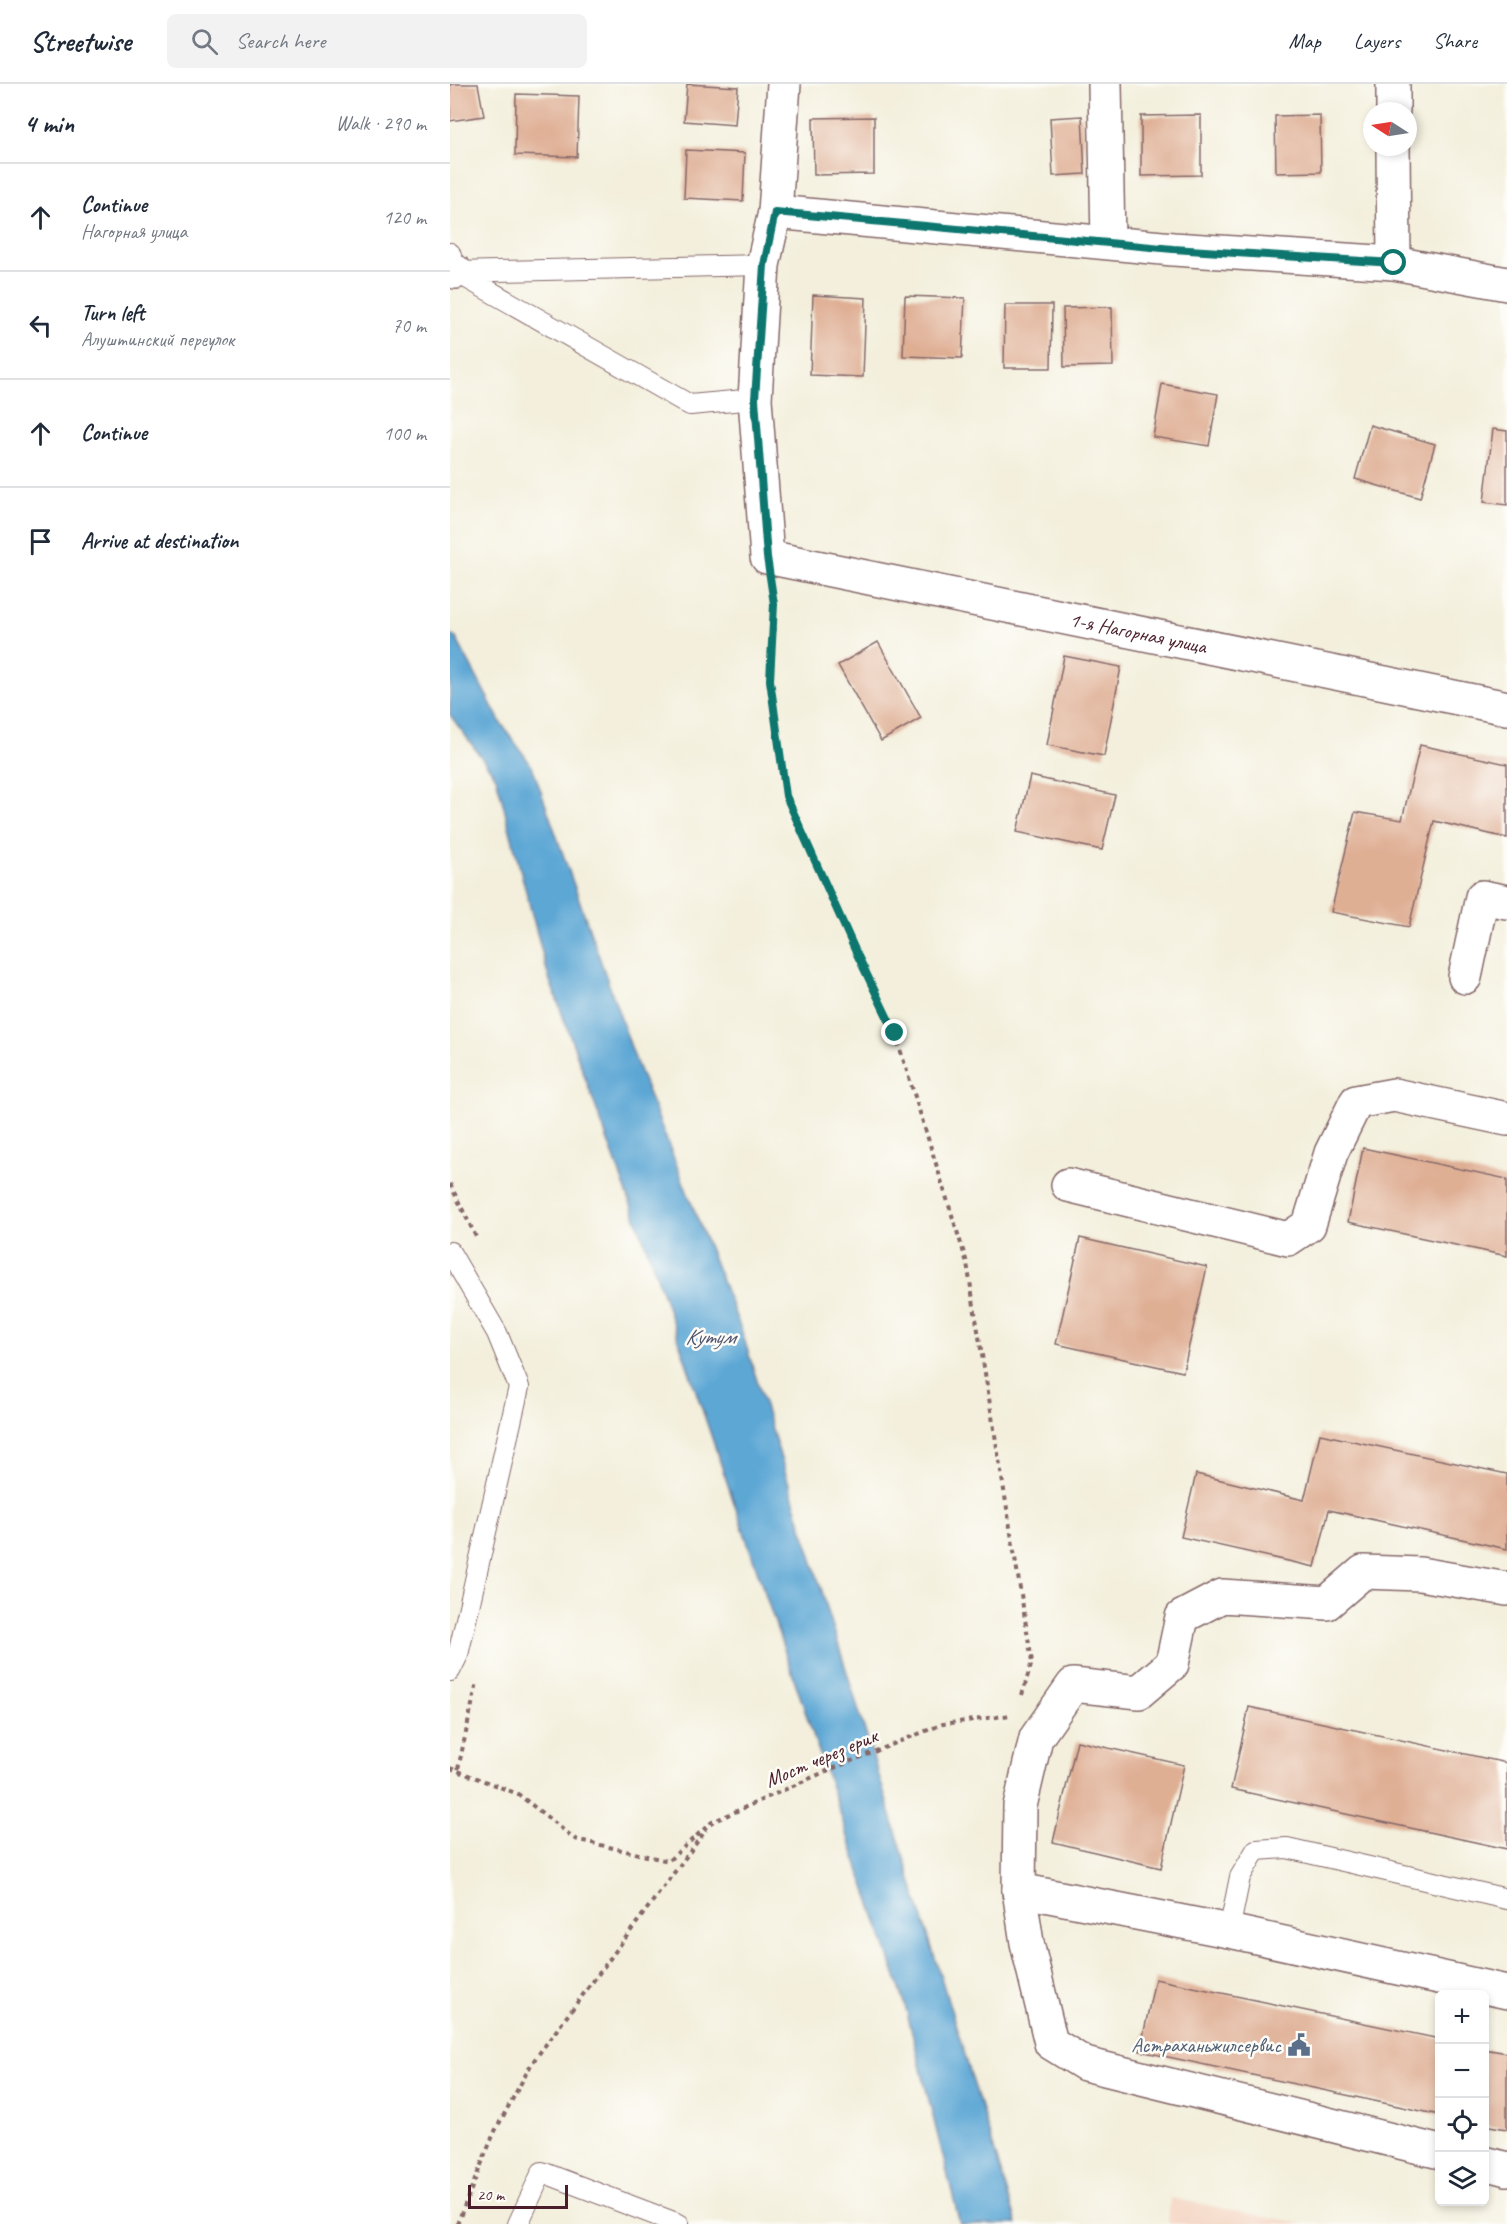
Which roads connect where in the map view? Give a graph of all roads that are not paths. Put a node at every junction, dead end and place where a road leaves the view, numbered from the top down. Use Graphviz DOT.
graph roads {
  1 [pos="784,84"];
  2 [pos="1105,84"];
  3 [pos="1392,84"];
  4 [pos="1393,102"];
  5 [pos="1393,156"];
  6 [pos="775,212"];
  7 [pos="1107,242"];
  8 [pos="1394,263"];
  9 [pos="452,265"];
  10 [pos="764,265"];
  11 [pos="1507,284"];
  12 [pos="755,399"];
  13 [pos="1507,708"];
  14 [pos="1507,902"];
  15 [pos="1465,977"];
  16 [pos="1507,1119"];
  17 [pos="1068,1185"];
  18 [pos="450,1252"];
  19 [pos="1507,1589"];
  20 [pos="450,1671"];
  21 [pos="1019,1890"];
  22 [pos="1507,1899"];
  23 [pos="1229,1931"];
  24 [pos="1507,1992"];
  25 [pos="1435,2151"];
  26 [pos="1489,2164"];
  27 [pos="1507,2169"];
  28 [pos="518,2224"];
  29 [pos="679,2224"];
  1 -- 6 [label="street"];
  2 -- 7 [label="street"];
  3 -- 4 [label="street"];
  5 -- 8 [label="street"];
  6 -- 7 [label="street"];
  6 -- 10 [label="street"];
  7 -- 8 [label="street"];
  8 -- 11 [label="street"];
  9 -- 10 [label="lane"];
  9 -- 12 [label="lane"];
  10 -- 12 [label="street"];
  12 -- 13 [label="street, 1-я Нагорная улица"];
  14 -- 15 [label="street"];
  16 -- 17 [label="street"];
  18 -- 20 [label="lane"];
  19 -- 21 [label="street"];
  21 -- 23 [label="street"];
  21 -- 25 [label="street"];
  22 -- 23 [label="lane"];
  23 -- 24 [label="street"];
  26 -- 27 [label="street"];
  28 -- 29 [label="lane"];
}
